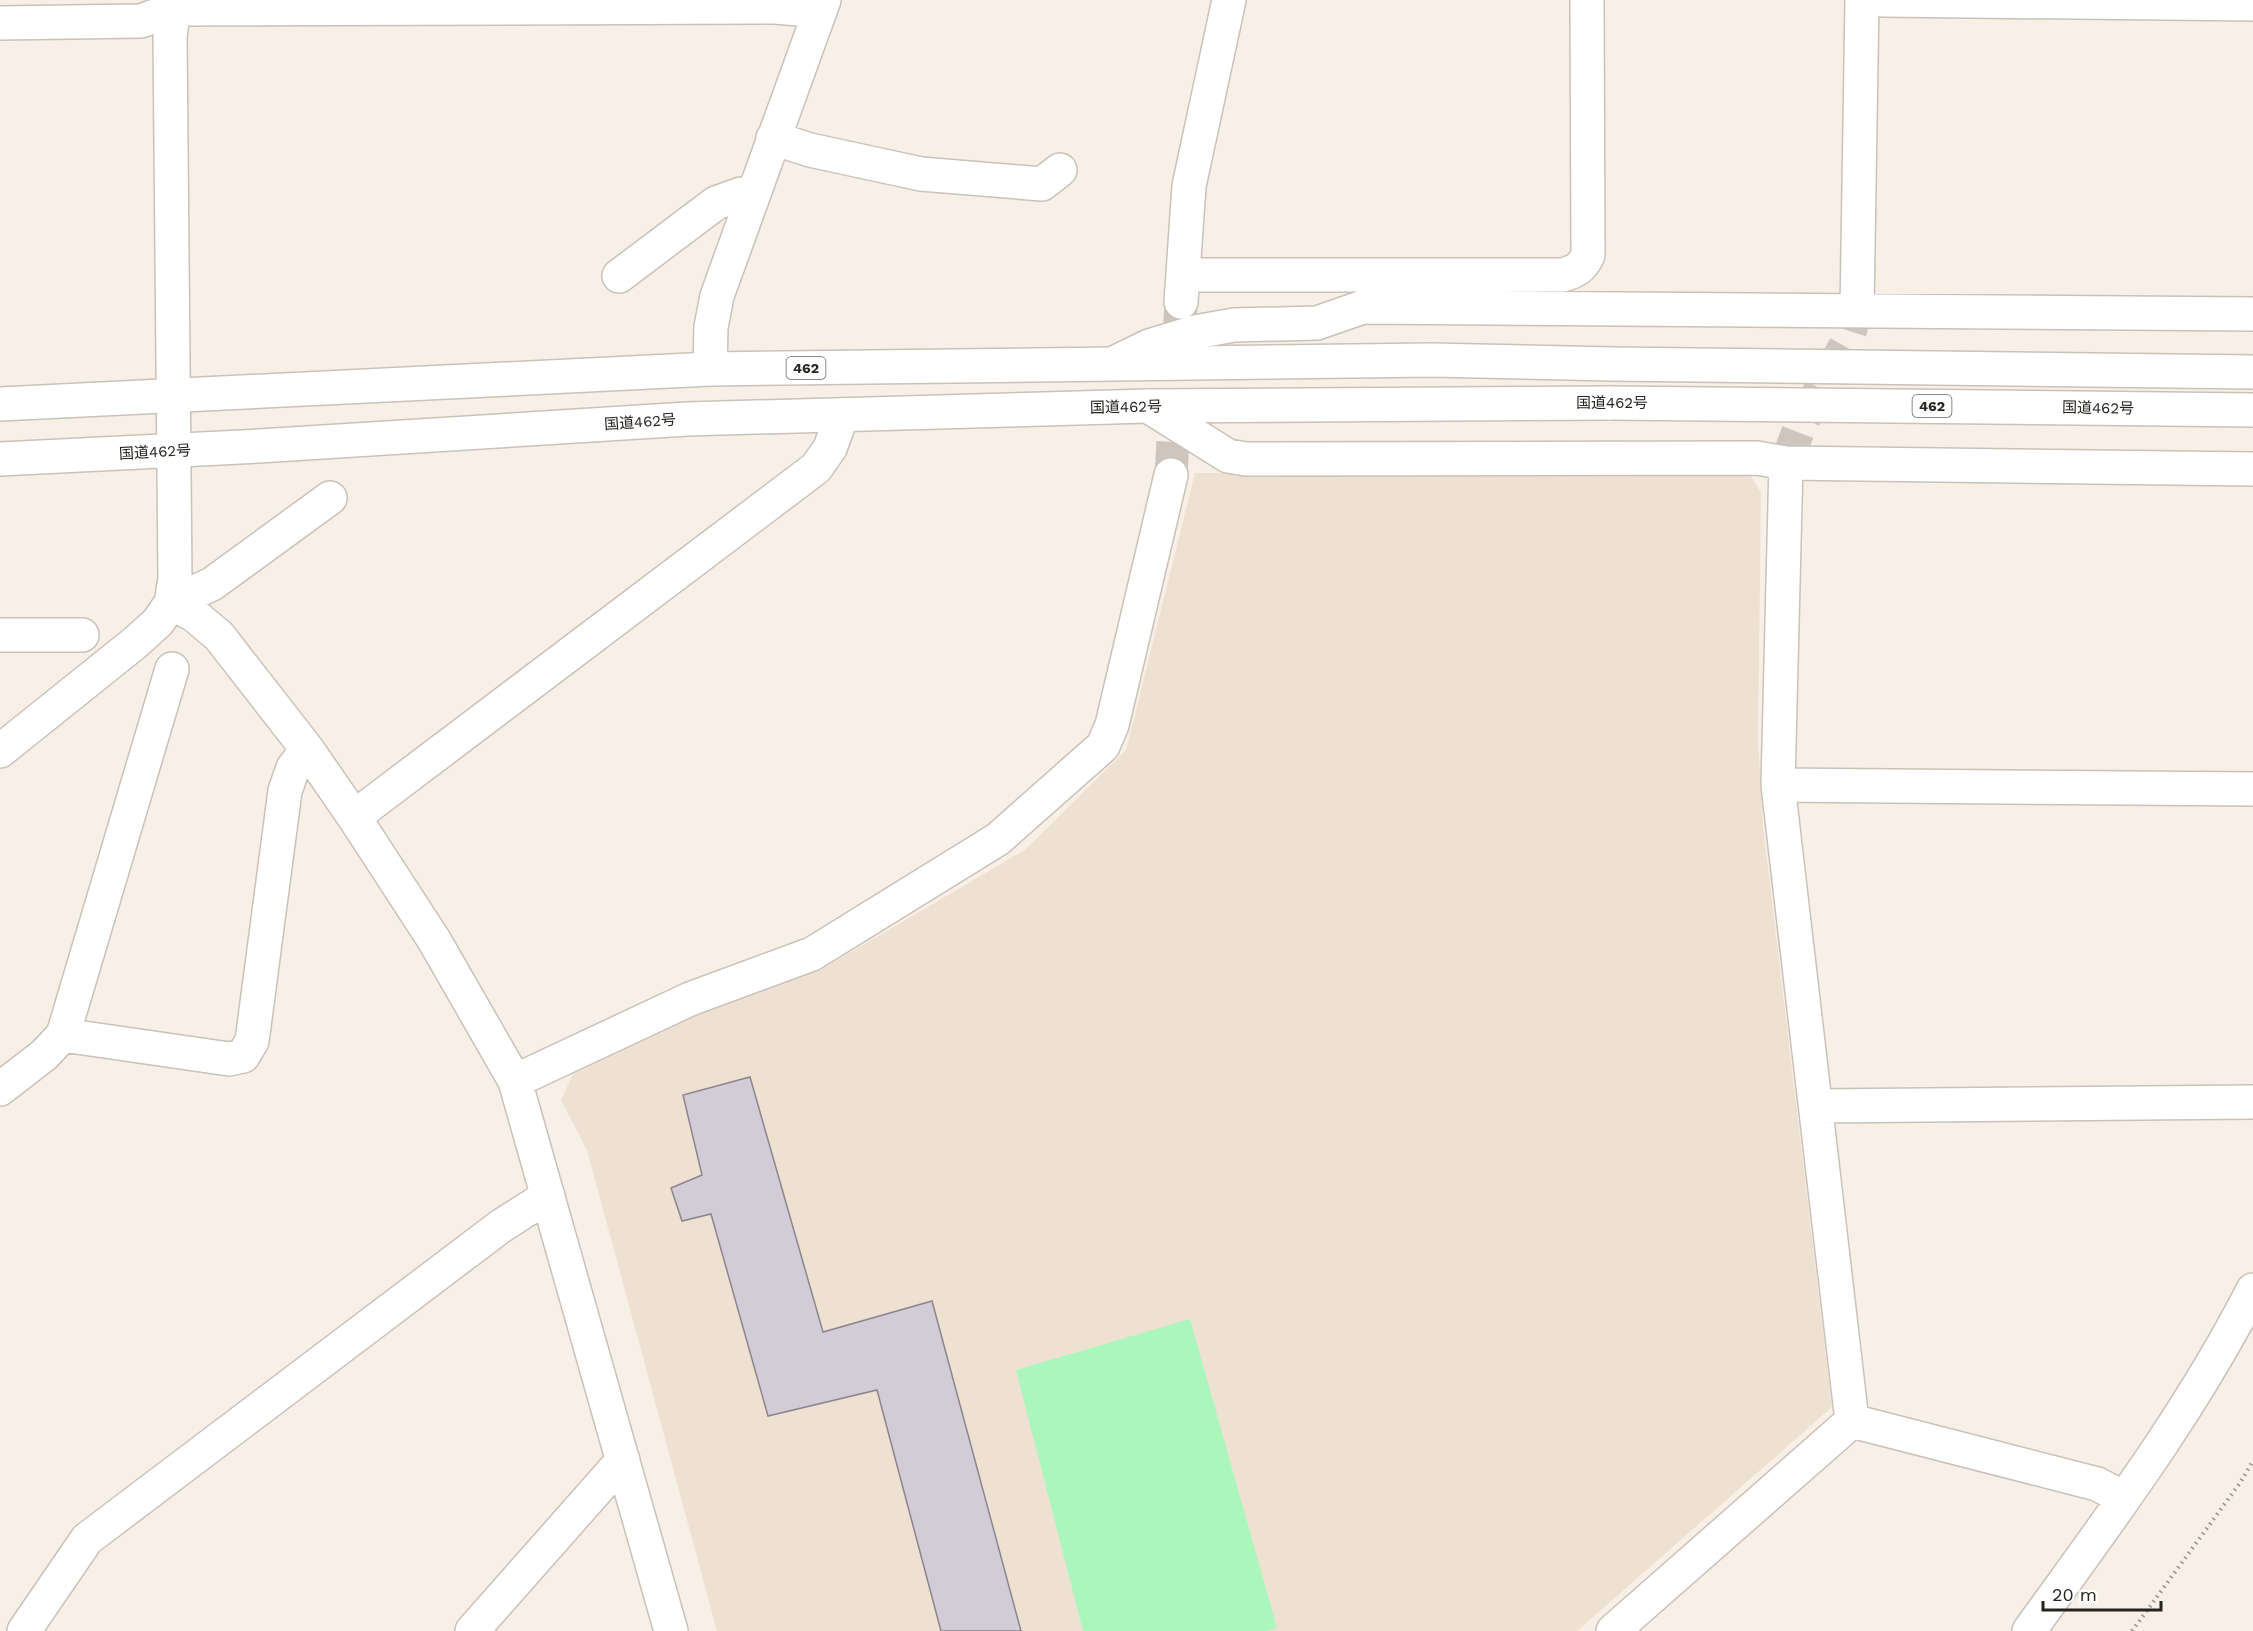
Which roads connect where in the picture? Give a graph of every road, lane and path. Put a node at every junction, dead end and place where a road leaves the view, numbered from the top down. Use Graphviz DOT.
graph roads {
  1 [pos="1229,0"];
  2 [pos="1587,0"];
  3 [pos="1862,0"];
  4 [pos="1883,0"];
  5 [pos="175,4"];
  6 [pos="547,4"];
  7 [pos="2253,4"];
  8 [pos="822,7"];
  9 [pos="0,23"];
  10 [pos="773,138"];
  11 [pos="1060,170"];
  12 [pos="753,194"];
  13 [pos="619,276"];
  14 [pos="1857,310"];
  15 [pos="2253,314"];
  16 [pos="1114,363"];
  17 [pos="710,369"];
  18 [pos="2253,372"];
  19 [pos="172,396"];
  20 [pos="0,404"];
  21 [pos="1148,406"];
  22 [pos="2253,410"];
  23 [pos="842,415"];
  24 [pos="172,450"];
  25 [pos="0,459"];
  26 [pos="1786,463"];
  27 [pos="2253,469"];
  28 [pos="1171,475"];
  29 [pos="330,498"];
  30 [pos="171,603"];
  31 [pos="82,634"];
  32 [pos="0,635"];
  33 [pos="172,669"];
  34 [pos="307,749"];
  35 [pos="0,751"];
  36 [pos="1778,785"];
  37 [pos="2253,789"];
  38 [pos="354,817"];
  39 [pos="63,1035"];
  40 [pos="515,1081"];
  41 [pos="0,1089"];
  42 [pos="2253,1102"];
  43 [pos="1816,1106"];
  44 [pos="548,1196"];
  45 [pos="2253,1290"];
  46 [pos="1852,1420"];
  47 [pos="623,1460"];
  48 [pos="2253,1461"];
  49 [pos="2124,1498"];
  50 [pos="24,1631"];
  51 [pos="472,1631"];
  52 [pos="671,1631"];
  53 [pos="1613,1631"];
  54 [pos="2029,1631"];
  55 [pos="2132,1631"];
  1 -- 2 [label="main road"];
  3 -- 14 [label="main road"];
  4 -- 7 [label="main road"];
  5 -- 6 [label="main road"];
  5 -- 9 [label="main road"];
  5 -- 19 [label="main road"];
  6 -- 8 [label="main road"];
  8 -- 10 [label="main road"];
  10 -- 11 [label="main road"];
  10 -- 12 [label="main road"];
  12 -- 13 [label="main road"];
  12 -- 17 [label="main road"];
  14 -- 15 [label="main road"];
  14 -- 16 [label="main road"];
  16 -- 17 [label="main road, 462"];
  16 -- 18 [label="main road, 462, bridge"];
  17 -- 19 [label="main road, 462"];
  19 -- 20 [label="main road, 462"];
  19 -- 24 [label="main road"];
  21 -- 22 [label="main road, 国道462号 / 462, bridge"];
  21 -- 23 [label="main road, 国道462号 / 462"];
  21 -- 26 [label="main road"];
  23 -- 24 [label="main road, 国道462号 / 462"];
  23 -- 38 [label="main road"];
  24 -- 25 [label="main road, 国道462号 / 462"];
  24 -- 30 [label="main road"];
  26 -- 27 [label="main road"];
  26 -- 36 [label="main road"];
  28 -- 40 [label="main road"];
  29 -- 30 [label="main road"];
  30 -- 34 [label="main road"];
  30 -- 35 [label="main road"];
  31 -- 32 [label="main road"];
  33 -- 39 [label="main road"];
  34 -- 38 [label="main road"];
  34 -- 39 [label="main road"];
  36 -- 37 [label="main road"];
  36 -- 43 [label="main road"];
  38 -- 40 [label="main road"];
  39 -- 41 [label="main road"];
  40 -- 44 [label="main road"];
  42 -- 43 [label="main road"];
  43 -- 46 [label="main road"];
  44 -- 47 [label="main road"];
  44 -- 50 [label="main road"];
  45 -- 49 [label="main road"];
  46 -- 49 [label="main road"];
  46 -- 53 [label="main road"];
  47 -- 51 [label="main road"];
  47 -- 52 [label="main road"];
  48 -- 55 [label="path"];
  49 -- 54 [label="main road"];
}
